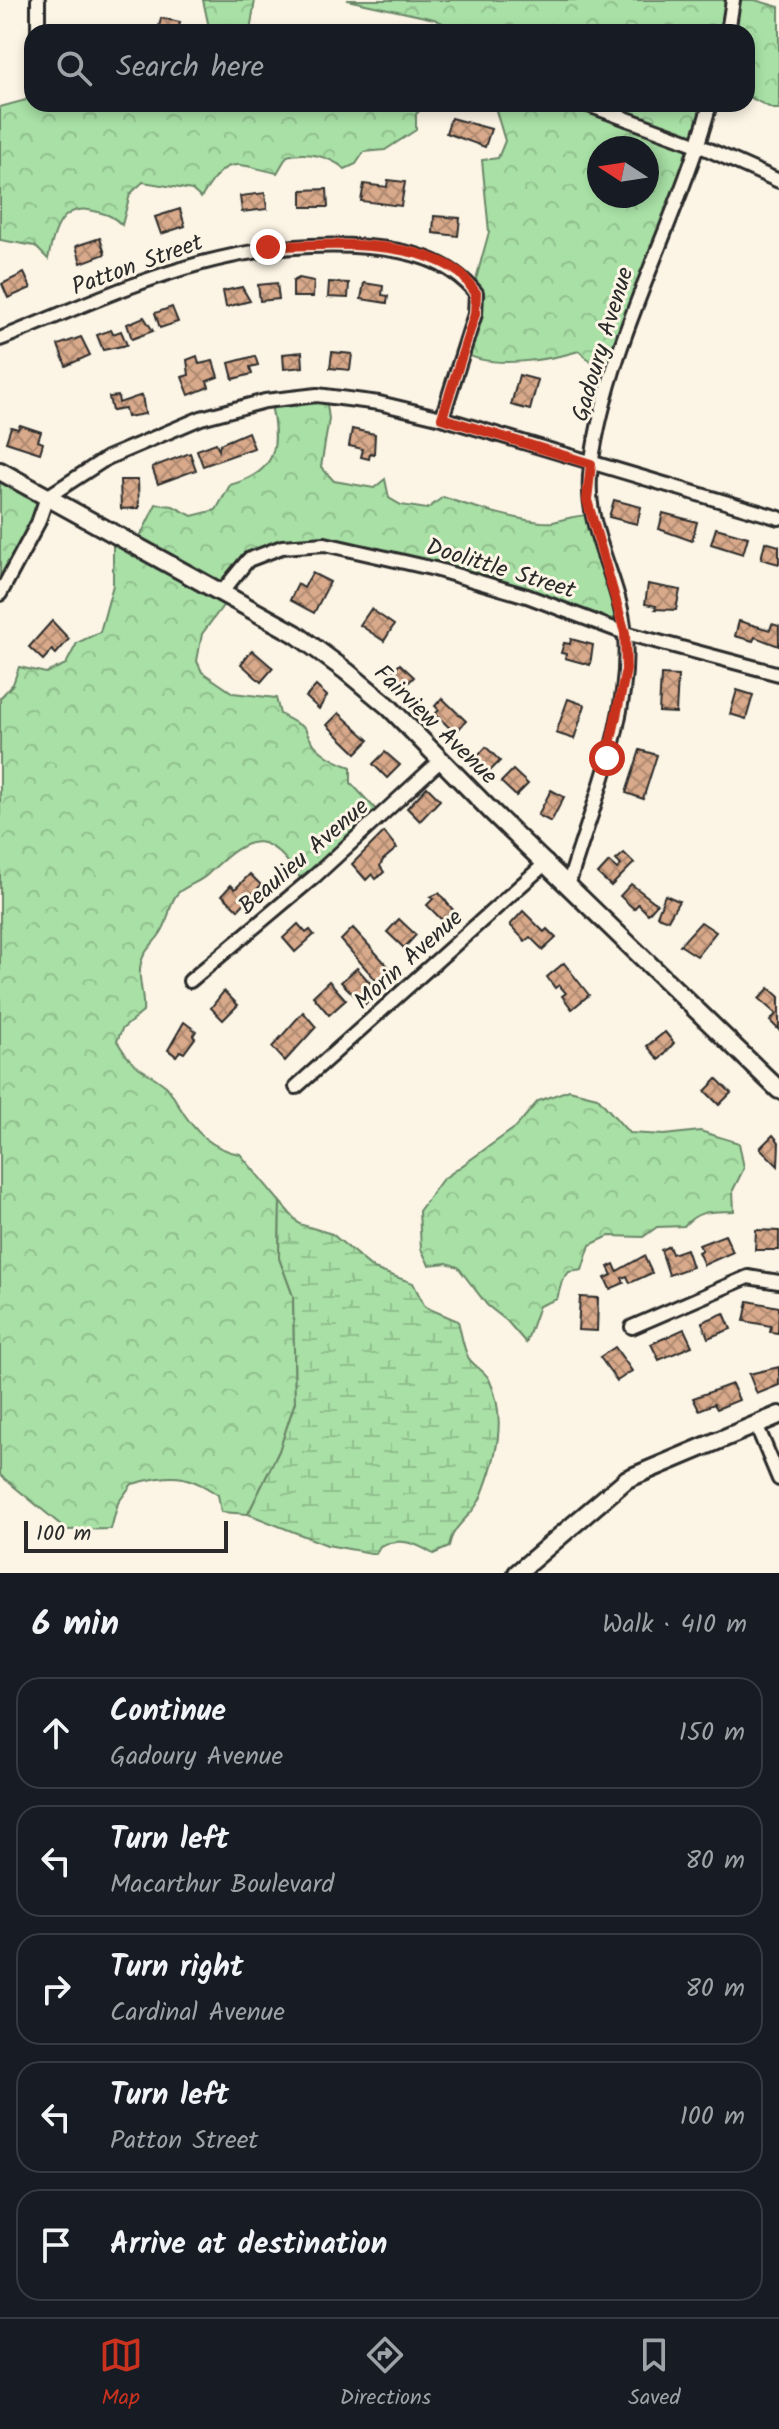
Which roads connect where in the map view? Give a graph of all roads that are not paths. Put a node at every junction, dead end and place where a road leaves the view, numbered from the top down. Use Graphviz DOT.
graph roads {
  1 [pos="38,0"];
  2 [pos="733,0"];
  3 [pos="38,24"];
  4 [pos="729,24"];
  5 [pos="608,112"];
  6 [pos="708,112"];
  7 [pos="698,145"];
  8 [pos="779,181"];
  9 [pos="0,339"];
  10 [pos="442,418"];
  11 [pos="591,464"];
  12 [pos="0,471"];
  13 [pos="47,497"];
  14 [pos="779,518"];
  15 [pos="221,593"];
  16 [pos="0,594"];
  17 [pos="625,633"];
  18 [pos="779,674"];
  19 [pos="441,760"];
  20 [pos="547,862"];
  21 [pos="569,883"];
  22 [pos="190,981"];
  23 [pos="296,1087"];
  24 [pos="779,1090"];
  25 [pos="779,1282"];
  26 [pos="632,1327"];
  27 [pos="779,1415"];
  28 [pos="756,1424"];
  29 [pos="779,1479"];
  30 [pos="517,1573"];
  1 -- 3 [label="street"];
  2 -- 4 [label="street"];
  5 -- 7 [label="street"];
  6 -- 7 [label="street, Gadoury Avenue"];
  7 -- 8 [label="street"];
  7 -- 11 [label="street, Gadoury Avenue"];
  9 -- 10 [label="street, Patton Street"];
  10 -- 11 [label="street"];
  10 -- 13 [label="street"];
  11 -- 14 [label="street"];
  11 -- 17 [label="street, Gadoury Avenue"];
  12 -- 13 [label="main road, Fairview Avenue"];
  13 -- 15 [label="main road, Fairview Avenue"];
  13 -- 16 [label="street"];
  15 -- 17 [label="street, Doolittle Street"];
  15 -- 19 [label="main road, Fairview Avenue"];
  17 -- 18 [label="street, Doolittle Street"];
  17 -- 21 [label="street, Gadoury Avenue"];
  19 -- 20 [label="main road, Fairview Avenue"];
  19 -- 22 [label="street, Beaulieu Avenue"];
  20 -- 21 [label="main road, Fairview Avenue"];
  20 -- 23 [label="street, Morin Avenue"];
  21 -- 24 [label="main road, Fairview Avenue"];
  25 -- 26 [label="street"];
  27 -- 28 [label="main road"];
  28 -- 29 [label="street"];
  28 -- 30 [label="main road"];
}
